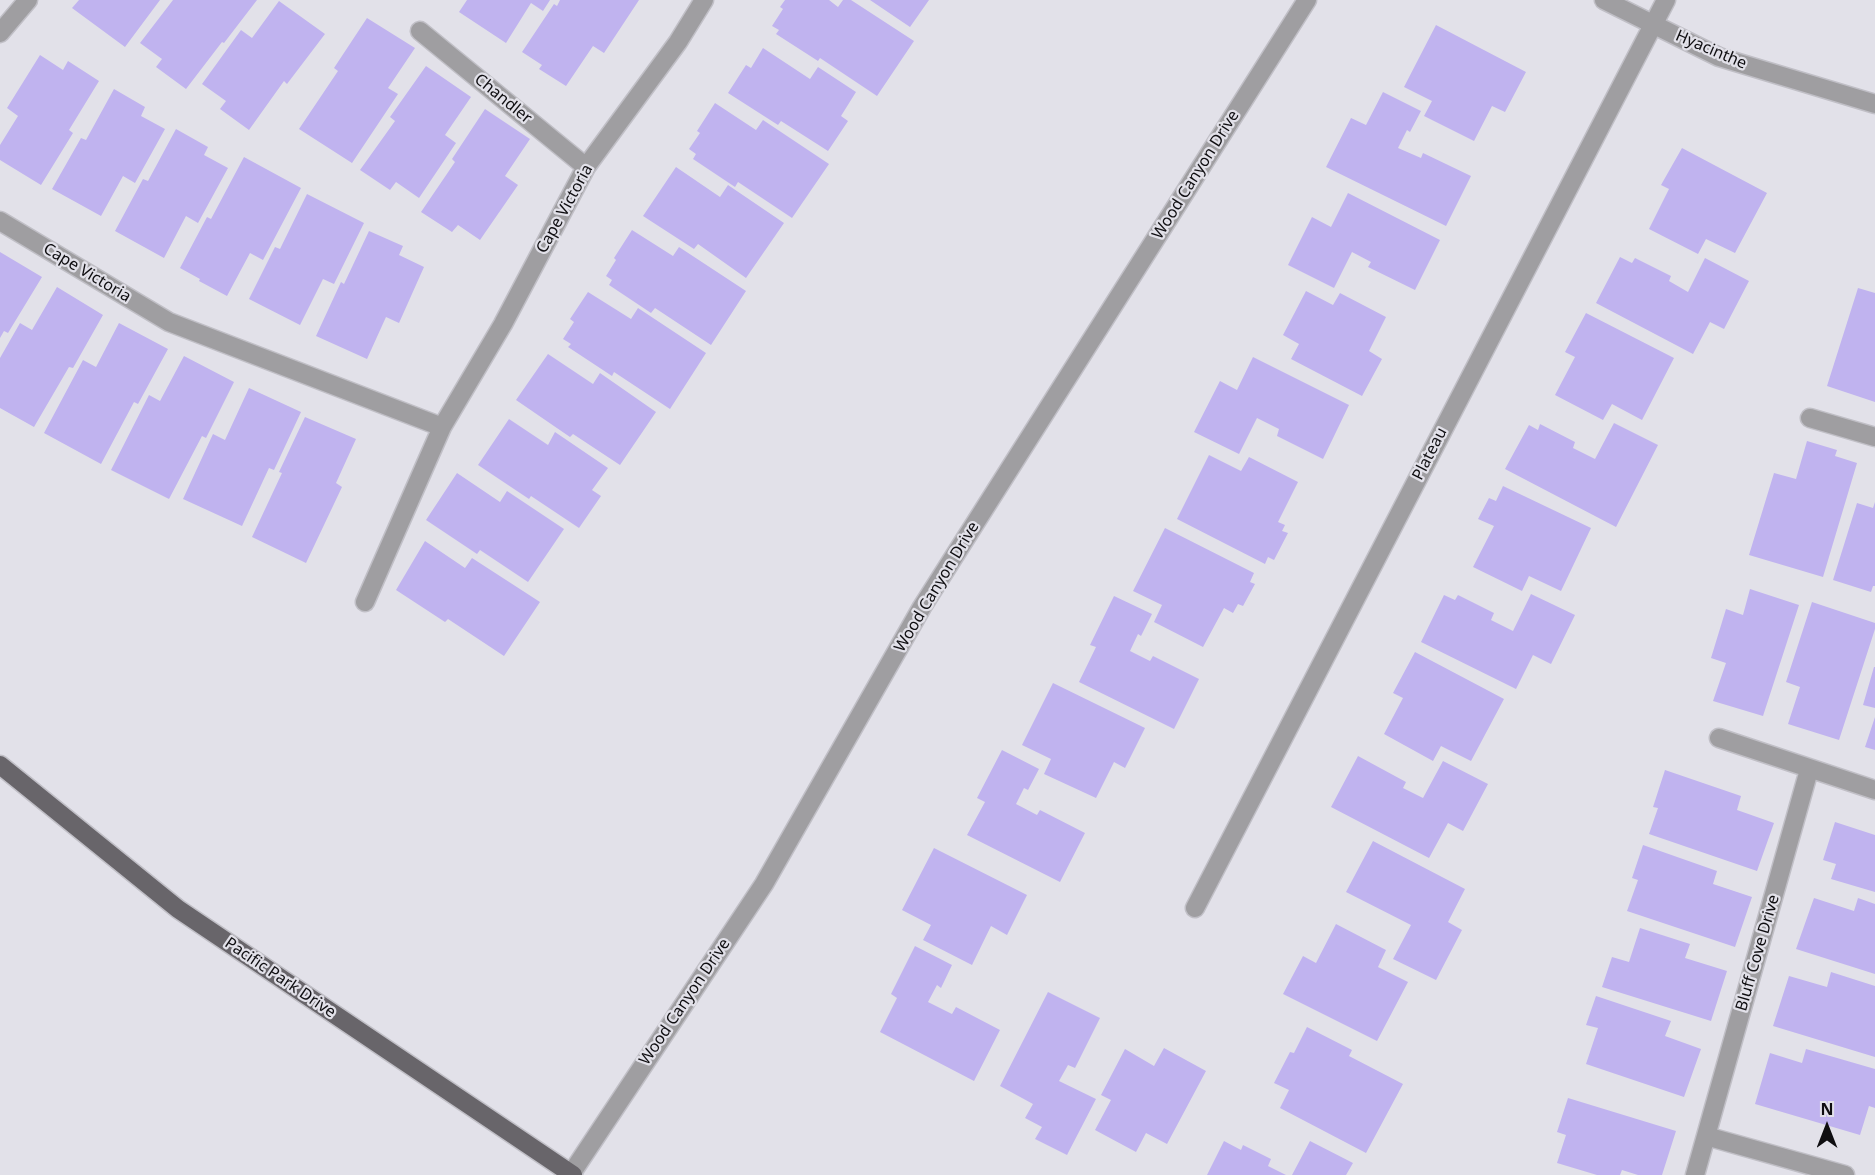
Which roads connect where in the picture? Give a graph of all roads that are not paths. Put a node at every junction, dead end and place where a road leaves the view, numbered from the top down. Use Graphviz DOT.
graph roads {
  1 [pos="28,0"];
  2 [pos="704,0"];
  3 [pos="1307,0"];
  4 [pos="1604,0"];
  5 [pos="1666,0"];
  6 [pos="1652,24"];
  7 [pos="420,31"];
  8 [pos="0,33"];
  9 [pos="1875,104"];
  10 [pos="586,167"];
  11 [pos="0,221"];
  12 [pos="1810,418"];
  13 [pos="442,428"];
  14 [pos="1875,437"];
  15 [pos="365,602"];
  16 [pos="1719,738"];
  17 [pos="0,765"];
  18 [pos="1809,770"];
  19 [pos="1875,790"];
  20 [pos="1195,908"];
  21 [pos="1706,1136"];
  22 [pos="572,1175"];
  23 [pos="1695,1175"];
  24 [pos="1845,1175"];
  1 -- 8 [label="street"];
  2 -- 10 [label="street, Cape Victoria"];
  3 -- 22 [label="street, Wood Canyon Drive"];
  4 -- 6 [label="street, Hyacinthe"];
  5 -- 6 [label="street, Plateau"];
  6 -- 9 [label="street, Hyacinthe"];
  6 -- 20 [label="street, Plateau"];
  7 -- 10 [label="street, Chandler"];
  10 -- 13 [label="street, Cape Victoria"];
  11 -- 13 [label="street, Cape Victoria"];
  12 -- 14 [label="street"];
  13 -- 15 [label="street, Cape Victoria"];
  16 -- 18 [label="street"];
  17 -- 22 [label="main road, Pacific Park Drive"];
  18 -- 19 [label="street"];
  18 -- 21 [label="street, Bluff Cove Drive"];
  21 -- 23 [label="street, Bluff Cove Drive"];
  21 -- 24 [label="street"];
}
